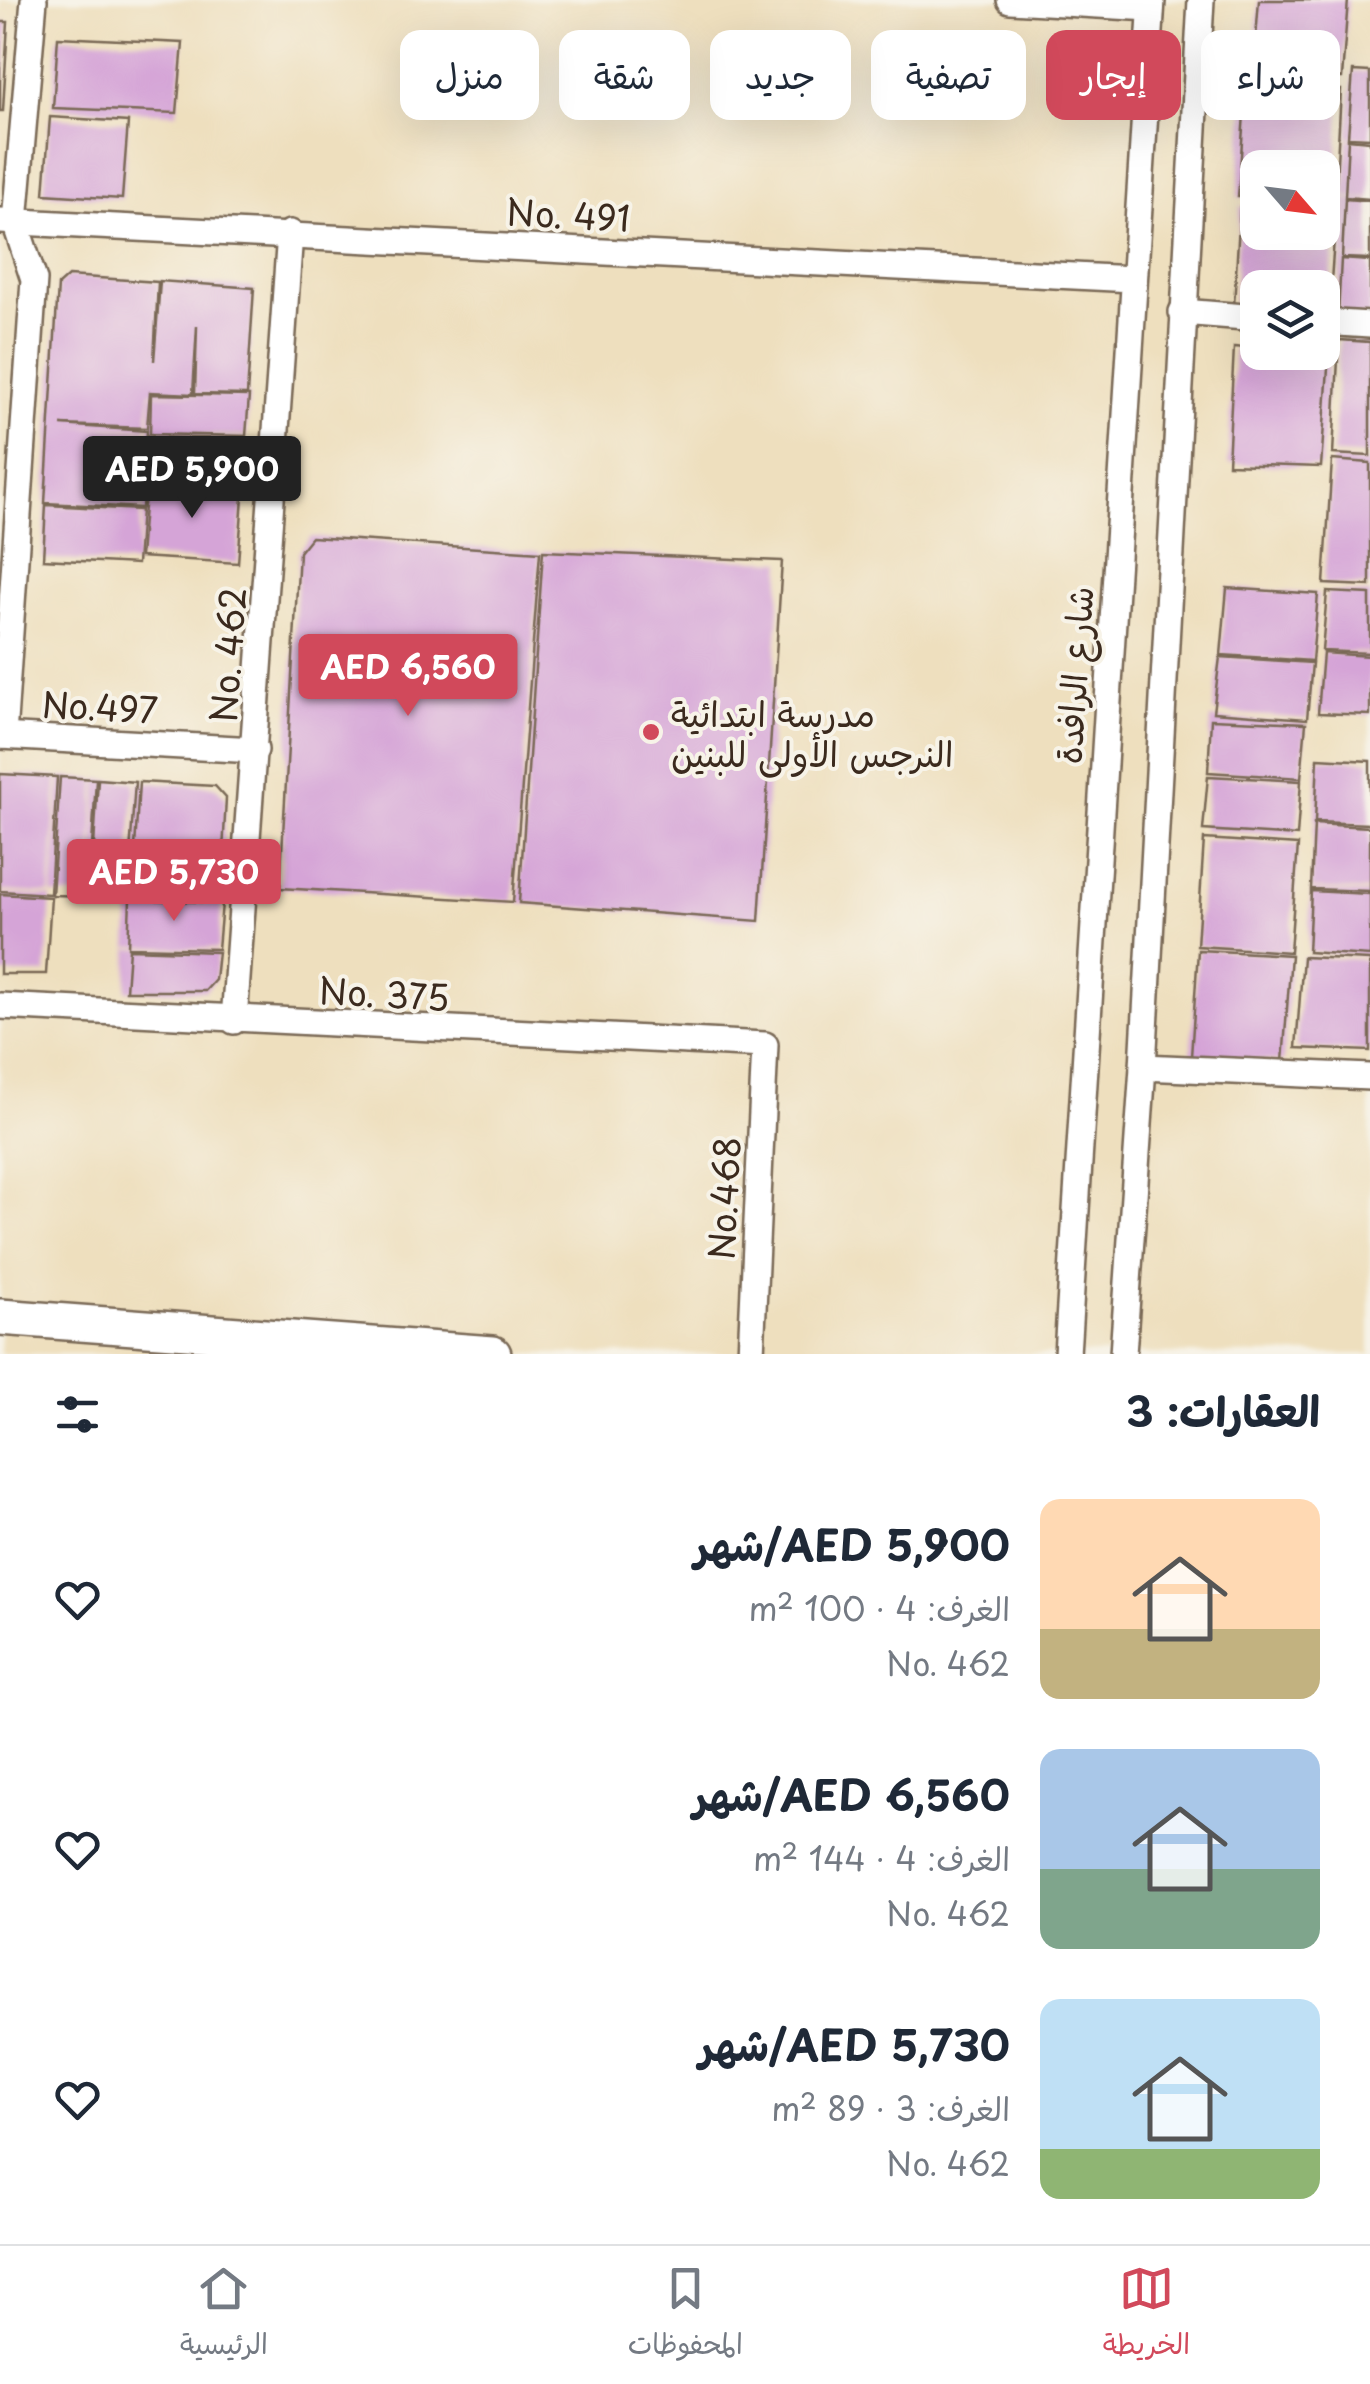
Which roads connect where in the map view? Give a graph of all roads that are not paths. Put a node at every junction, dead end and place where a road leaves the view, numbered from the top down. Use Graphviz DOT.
graph roads {
  1 [pos="34,0"];
  2 [pos="1010,0"];
  3 [pos="1201,0"];
  4 [pos="1151,4"];
  5 [pos="8,222"];
  6 [pos="290,234"];
  7 [pos="1133,279"];
  8 [pos="1182,312"];
  9 [pos="1240,317"];
  10 [pos="1340,324"];
  11 [pos="1370,326"];
  12 [pos="2,736"];
  13 [pos="255,750"];
  14 [pos="0,1006"];
  15 [pos="234,1021"];
  16 [pos="765,1045"];
  17 [pos="1143,1067"];
  18 [pos="1370,1078"];
  19 [pos="0,1317"];
  20 [pos="493,1354"];
  21 [pos="750,1354"];
  22 [pos="1067,1354"];
  23 [pos="1122,1354"];
  1 -- 5 [label="street"];
  2 -- 4 [label="street"];
  3 -- 8 [label="street"];
  4 -- 7 [label="street, شارع الرافدة"];
  5 -- 6 [label="street, No. 491"];
  5 -- 12 [label="street"];
  6 -- 7 [label="street, No. 491"];
  6 -- 13 [label="street, No. 462"];
  7 -- 22 [label="street, شارع الرافدة"];
  8 -- 9 [label="street"];
  8 -- 17 [label="street"];
  10 -- 11 [label="street"];
  12 -- 13 [label="street, No.497"];
  13 -- 15 [label="street, No. 462"];
  14 -- 15 [label="street, No. 375"];
  15 -- 16 [label="street, No. 375"];
  16 -- 21 [label="street, No.468"];
  17 -- 18 [label="street"];
  17 -- 23 [label="street"];
  19 -- 20 [label="main road"];
}
